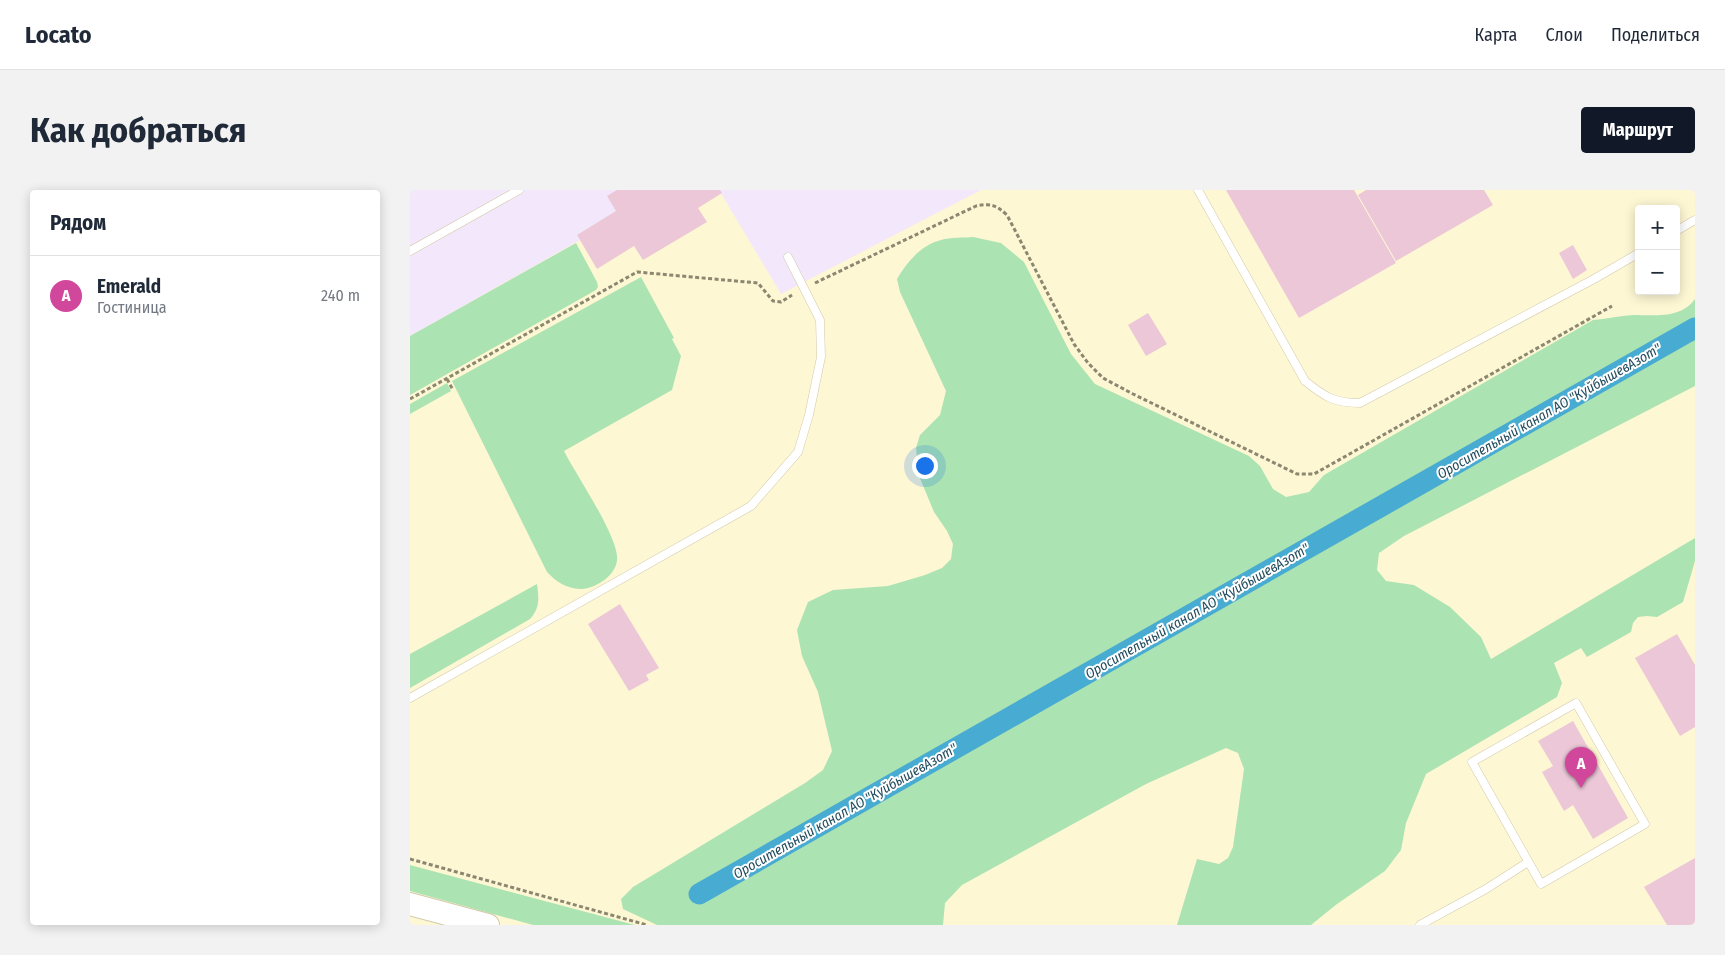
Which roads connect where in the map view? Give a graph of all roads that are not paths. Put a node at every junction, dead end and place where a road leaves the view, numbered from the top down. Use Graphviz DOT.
graph roads {
  1 [pos="519,190"];
  2 [pos="1198,190"];
  3 [pos="1695,220"];
  4 [pos="1680,229"];
  5 [pos="410,251"];
  6 [pos="1635,255"];
  7 [pos="788,257"];
  8 [pos="410,698"];
  9 [pos="1528,862"];
  10 [pos="410,904"];
  11 [pos="488,925"];
  12 [pos="1420,925"];
  1 -- 5 [label="lane"];
  2 -- 6 [label="lane"];
  3 -- 4 [label="lane"];
  7 -- 8 [label="lane"];
  9 -- 9 [label="lane"];
  9 -- 12 [label="lane"];
  10 -- 11 [label="main road"];
}
